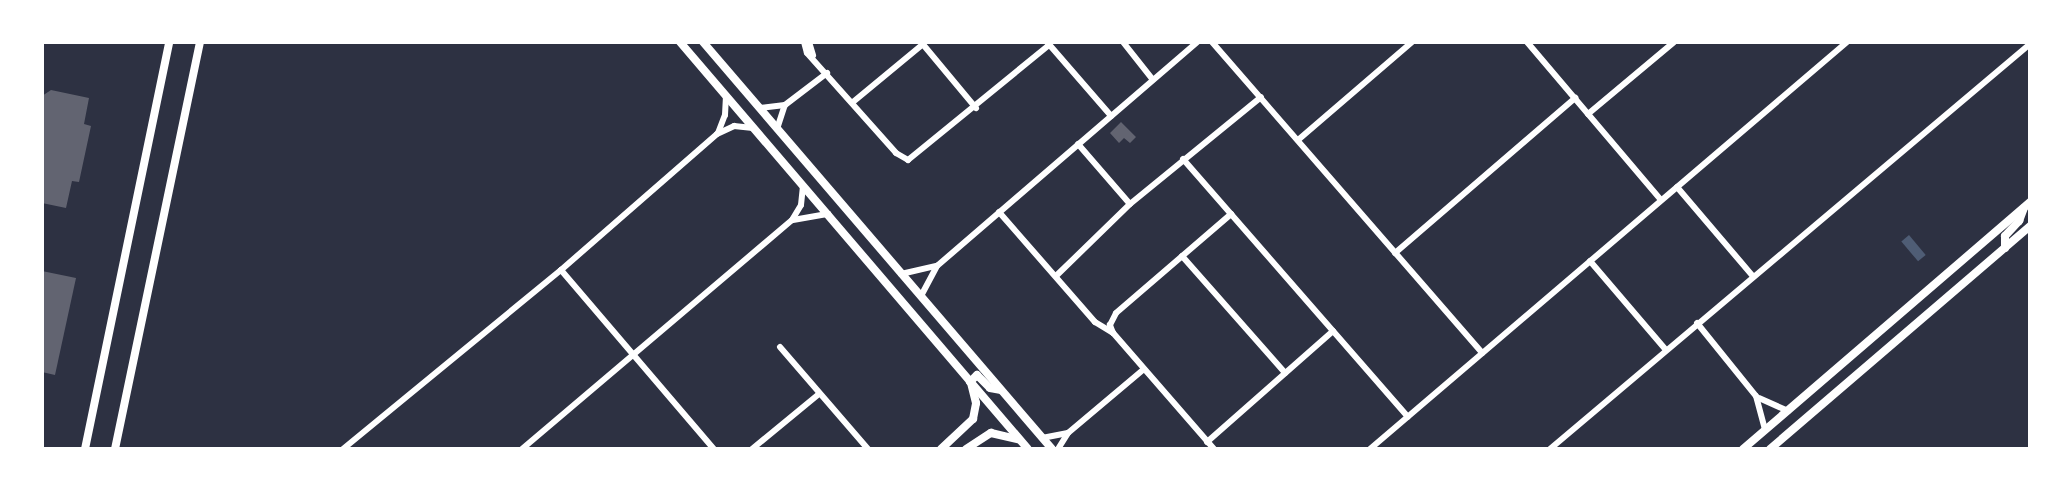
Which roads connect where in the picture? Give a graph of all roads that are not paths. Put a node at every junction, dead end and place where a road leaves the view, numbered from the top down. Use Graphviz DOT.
graph roads {
  1 [pos="169,42"];
  2 [pos="200,42"];
  3 [pos="680,42"];
  4 [pos="703,42"];
  5 [pos="804,42"];
  6 [pos="809,42"];
  7 [pos="1123,42"];
  8 [pos="1197,42"];
  9 [pos="1212,42"];
  10 [pos="1412,42"];
  11 [pos="1527,42"];
  12 [pos="1673,42"];
  13 [pos="1847,42"];
  14 [pos="922,43"];
  15 [pos="1048,43"];
  16 [pos="2030,44"];
  17 [pos="813,56"];
  18 [pos="827,73"];
  19 [pos="1153,80"];
  20 [pos="726,96"];
  21 [pos="1261,97"];
  22 [pos="1575,98"];
  23 [pos="853,102"];
  24 [pos="785,105"];
  25 [pos="760,108"];
  26 [pos="976,108"];
  27 [pos="1588,114"];
  28 [pos="1111,117"];
  29 [pos="753,128"];
  30 [pos="777,129"];
  31 [pos="717,134"];
  32 [pos="1298,140"];
  33 [pos="1078,144"];
  34 [pos="1182,159"];
  35 [pos="803,187"];
  36 [pos="1677,187"];
  37 [pos="1661,200"];
  38 [pos="1130,204"];
  39 [pos="2027,205"];
  40 [pos="999,212"];
  41 [pos="828,214"];
  42 [pos="1231,214"];
  43 [pos="792,220"];
  44 [pos="2030,226"];
  45 [pos="2005,248"];
  46 [pos="1395,253"];
  47 [pos="1182,256"];
  48 [pos="1590,261"];
  49 [pos="937,266"];
  50 [pos="561,270"];
  51 [pos="901,274"];
  52 [pos="1752,275"];
  53 [pos="1056,276"];
  54 [pos="921,296"];
  55 [pos="1697,323"];
  56 [pos="1333,331"];
  57 [pos="1113,333"];
  58 [pos="780,346"];
  59 [pos="1666,350"];
  60 [pos="1482,354"];
  61 [pos="634,357"];
  62 [pos="1144,369"];
  63 [pos="1285,373"];
  64 [pos="970,382"];
  65 [pos="1000,390"];
  66 [pos="819,394"];
  67 [pos="1756,396"];
  68 [pos="1788,411"];
  69 [pos="1408,417"];
  70 [pos="1765,430"];
  71 [pos="1068,433"];
  72 [pos="1042,438"];
  73 [pos="1020,440"];
  74 [pos="1207,442"];
  75 [pos="85,449"];
  76 [pos="115,449"];
  77 [pos="343,449"];
  78 [pos="522,449"];
  79 [pos="714,449"];
  80 [pos="752,449"];
  81 [pos="868,449"];
  82 [pos="941,449"];
  83 [pos="966,449"];
  84 [pos="1028,449"];
  85 [pos="1052,449"];
  86 [pos="1058,449"];
  87 [pos="1214,449"];
  88 [pos="1370,449"];
  89 [pos="1550,449"];
  90 [pos="1743,449"];
  91 [pos="1770,449"];
  1 -- 75 [label="street"];
  2 -- 76 [label="street"];
  3 -- 20 [label="main road"];
  4 -- 25 [label="main road"];
  5 -- 17 [label="street"];
  6 -- 17 [label="street"];
  7 -- 19 [label="street"];
  8 -- 19 [label="street"];
  9 -- 21 [label="street"];
  10 -- 32 [label="street"];
  11 -- 22 [label="street"];
  12 -- 27 [label="street"];
  13 -- 36 [label="street"];
  14 -- 23 [label="street"];
  14 -- 26 [label="street"];
  15 -- 26 [label="street"];
  15 -- 28 [label="street"];
  16 -- 52 [label="street"];
  17 -- 18 [label="street"];
  18 -- 23 [label="street"];
  18 -- 24 [label="street"];
  19 -- 28 [label="street"];
  20 -- 29 [label="main road"];
  20 -- 31 [label="street"];
  21 -- 32 [label="street"];
  21 -- 34 [label="street"];
  22 -- 27 [label="street"];
  22 -- 46 [label="street"];
  23 -- 26 [label="street"];
  24 -- 25 [label="street"];
  24 -- 30 [label="street"];
  25 -- 30 [label="main road"];
  27 -- 37 [label="street"];
  28 -- 33 [label="street"];
  29 -- 31 [label="street"];
  29 -- 35 [label="main road"];
  30 -- 51 [label="main road"];
  31 -- 50 [label="street"];
  32 -- 46 [label="street"];
  33 -- 38 [label="street"];
  33 -- 40 [label="street"];
  34 -- 38 [label="street"];
  34 -- 42 [label="street"];
  35 -- 41 [label="main road"];
  35 -- 43 [label="street"];
  36 -- 37 [label="street"];
  36 -- 52 [label="street"];
  37 -- 48 [label="street"];
  38 -- 53 [label="street"];
  39 -- 45 [label="main road"];
  39 -- 68 [label="main road"];
  40 -- 49 [label="street"];
  40 -- 53 [label="street"];
  41 -- 43 [label="street"];
  41 -- 64 [label="main road"];
  42 -- 47 [label="street"];
  42 -- 56 [label="street"];
  43 -- 61 [label="street"];
  44 -- 45 [label="main road"];
  45 -- 91 [label="main road"];
  46 -- 60 [label="street"];
  47 -- 57 [label="street"];
  47 -- 63 [label="street"];
  48 -- 59 [label="street"];
  48 -- 60 [label="street"];
  49 -- 51 [label="street"];
  49 -- 54 [label="street"];
  50 -- 61 [label="street"];
  50 -- 77 [label="street"];
  51 -- 54 [label="main road"];
  52 -- 55 [label="street"];
  53 -- 57 [label="street"];
  54 -- 65 [label="main road"];
  55 -- 59 [label="street"];
  55 -- 67 [label="street"];
  56 -- 63 [label="street"];
  56 -- 69 [label="street"];
  57 -- 62 [label="street"];
  58 -- 66 [label="street"];
  59 -- 89 [label="street"];
  60 -- 69 [label="street"];
  61 -- 78 [label="street"];
  61 -- 79 [label="street"];
  62 -- 71 [label="street"];
  62 -- 74 [label="street"];
  63 -- 74 [label="street"];
  64 -- 65 [label="main road"];
  64 -- 73 [label="main road"];
  64 -- 82 [label="street"];
  65 -- 72 [label="main road"];
  66 -- 80 [label="street"];
  66 -- 81 [label="street"];
  67 -- 68 [label="street"];
  67 -- 70 [label="street"];
  68 -- 70 [label="main road"];
  69 -- 88 [label="street"];
  70 -- 90 [label="main road"];
  71 -- 72 [label="street"];
  71 -- 86 [label="street"];
  72 -- 85 [label="main road"];
  73 -- 83 [label="street"];
  73 -- 84 [label="main road"];
  74 -- 87 [label="street"];
}
